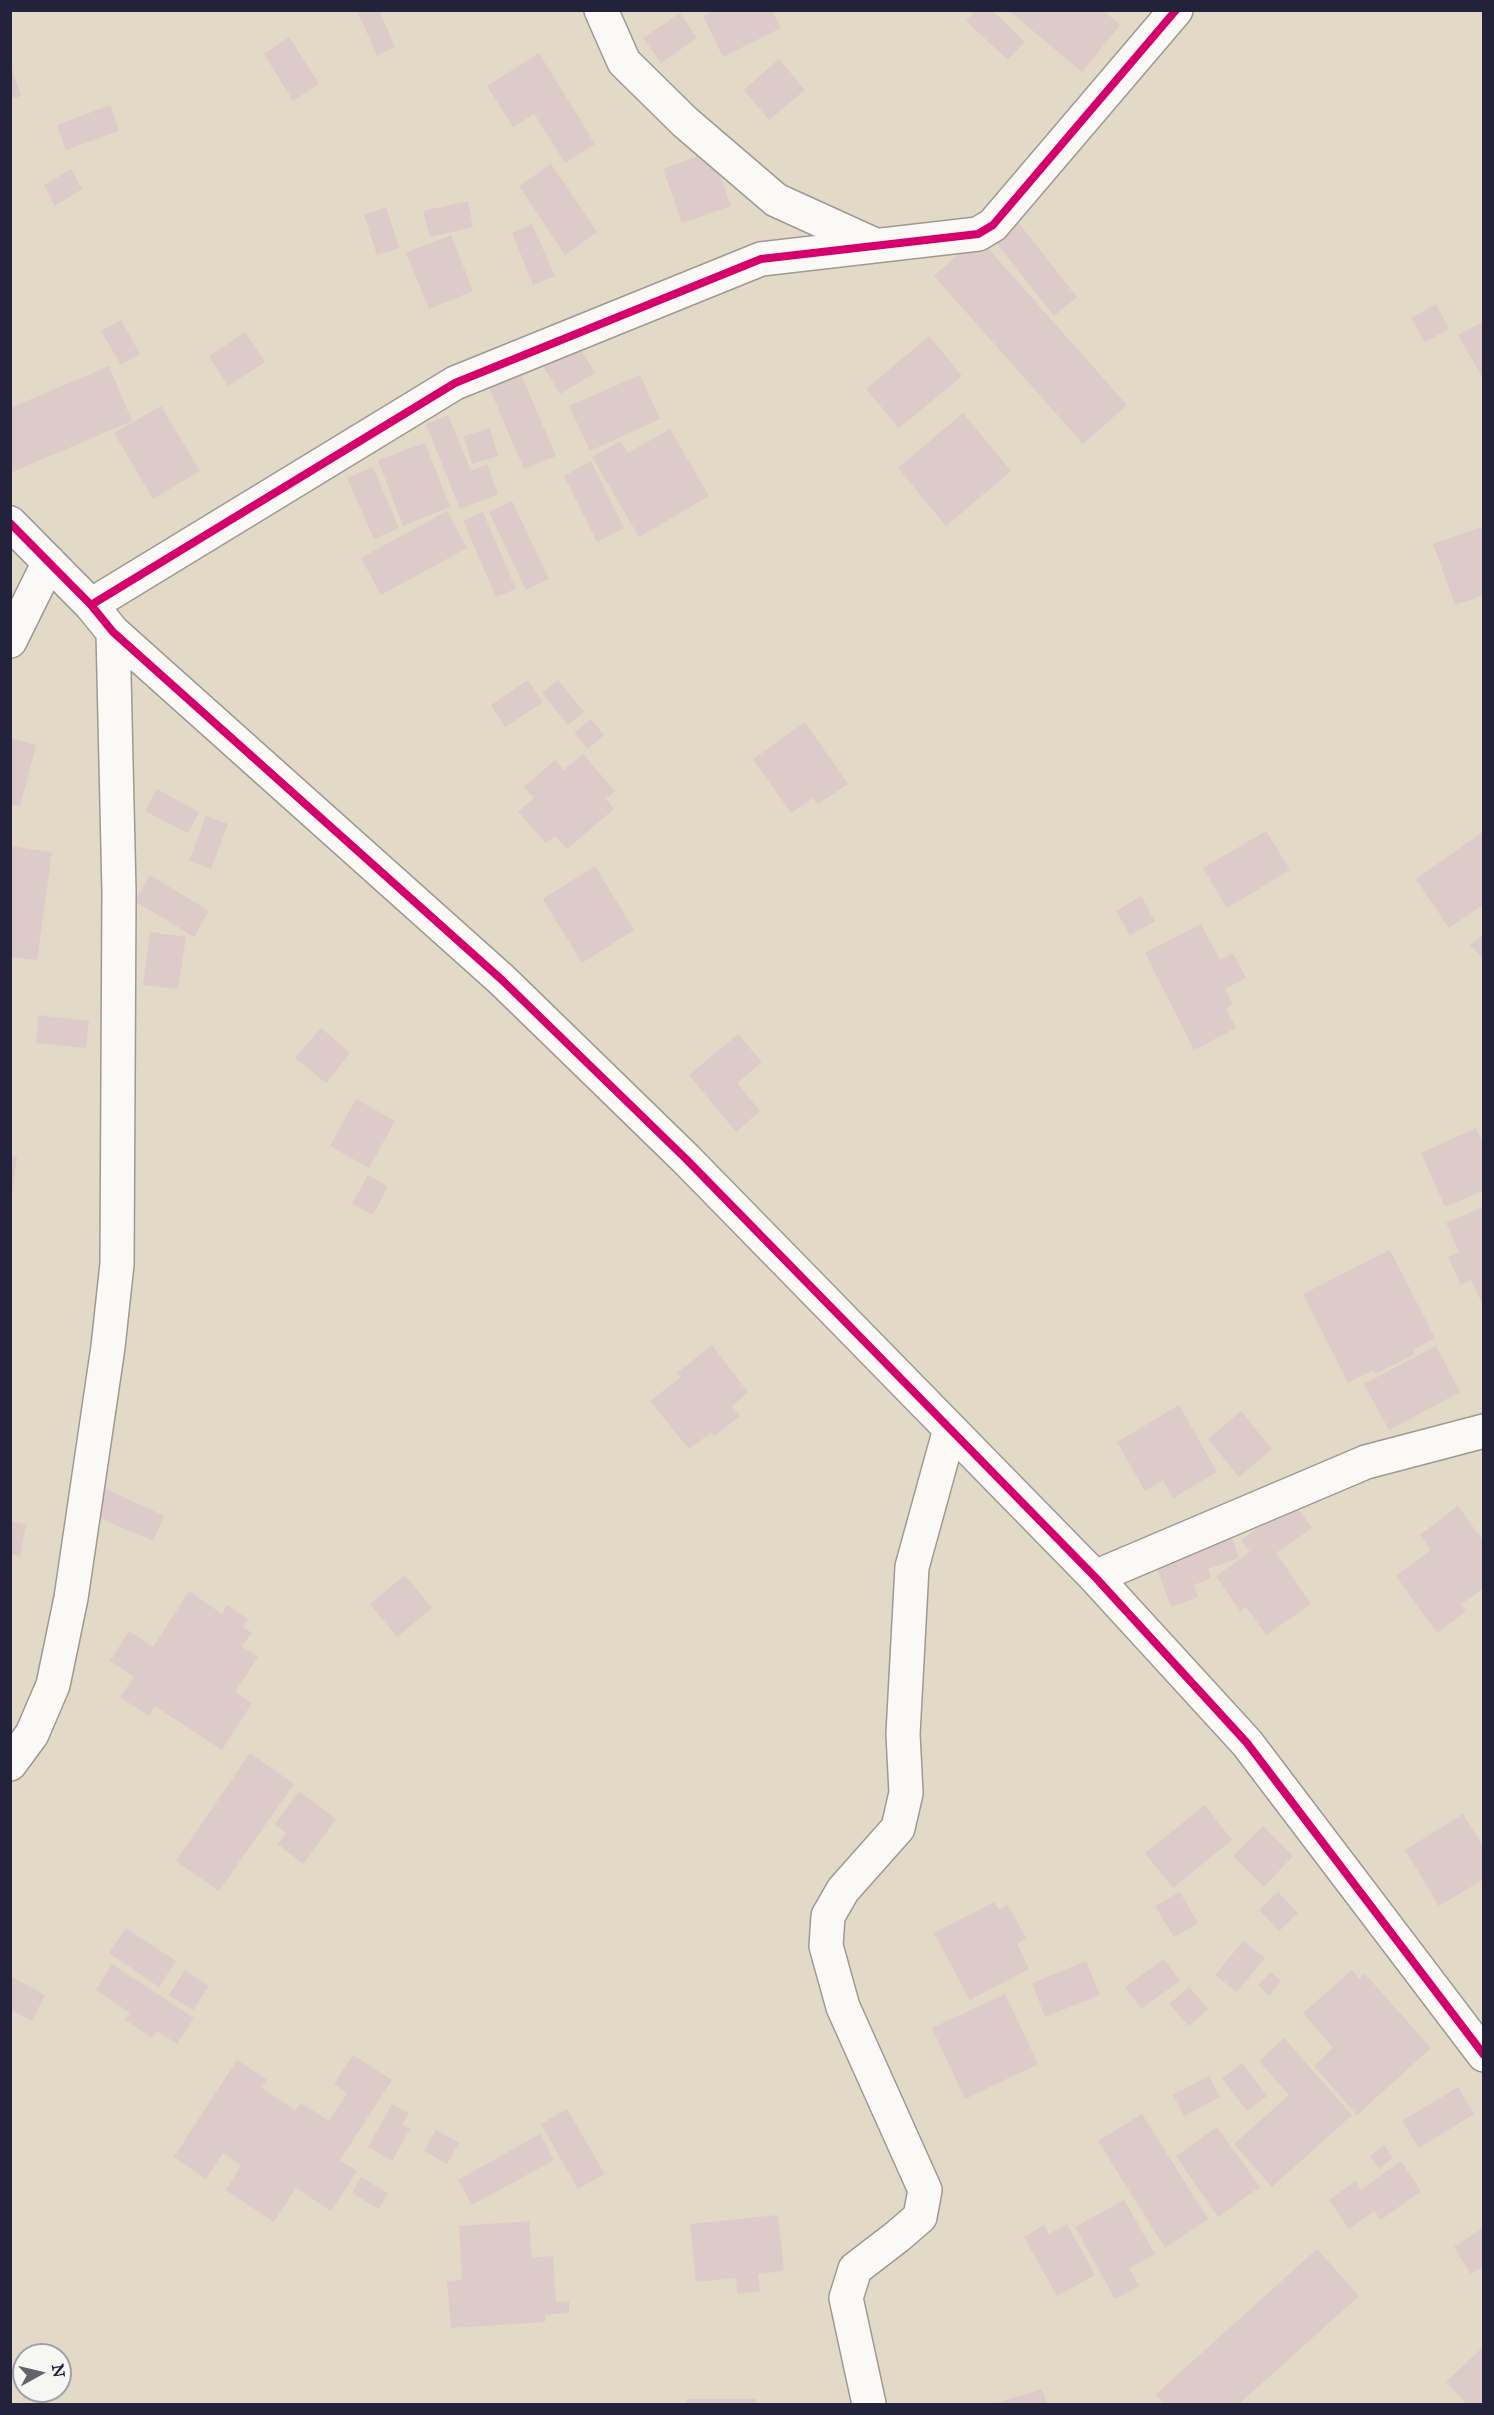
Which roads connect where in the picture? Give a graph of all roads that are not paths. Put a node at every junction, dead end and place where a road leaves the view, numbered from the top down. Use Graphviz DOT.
graph roads {
  1 [pos="600,10"];
  2 [pos="1176,10"];
  3 [pos="875,245"];
  4 [pos="10,523"];
  5 [pos="49,562"];
  6 [pos="91,605"];
  7 [pos="112,632"];
  8 [pos="10,641"];
  9 [pos="950,1429"];
  10 [pos="1484,1431"];
  11 [pos="1095,1577"];
  12 [pos="10,1764"];
  13 [pos="1484,2055"];
  14 [pos="869,2404"];
  1 -- 3 [label="street"];
  2 -- 3 [label="street"];
  3 -- 6 [label="street"];
  4 -- 5 [label="street"];
  5 -- 6 [label="street"];
  5 -- 8 [label="street"];
  6 -- 7 [label="street"];
  7 -- 9 [label="street"];
  7 -- 12 [label="street"];
  9 -- 11 [label="street"];
  9 -- 14 [label="street"];
  10 -- 11 [label="street"];
  11 -- 13 [label="street"];
}
